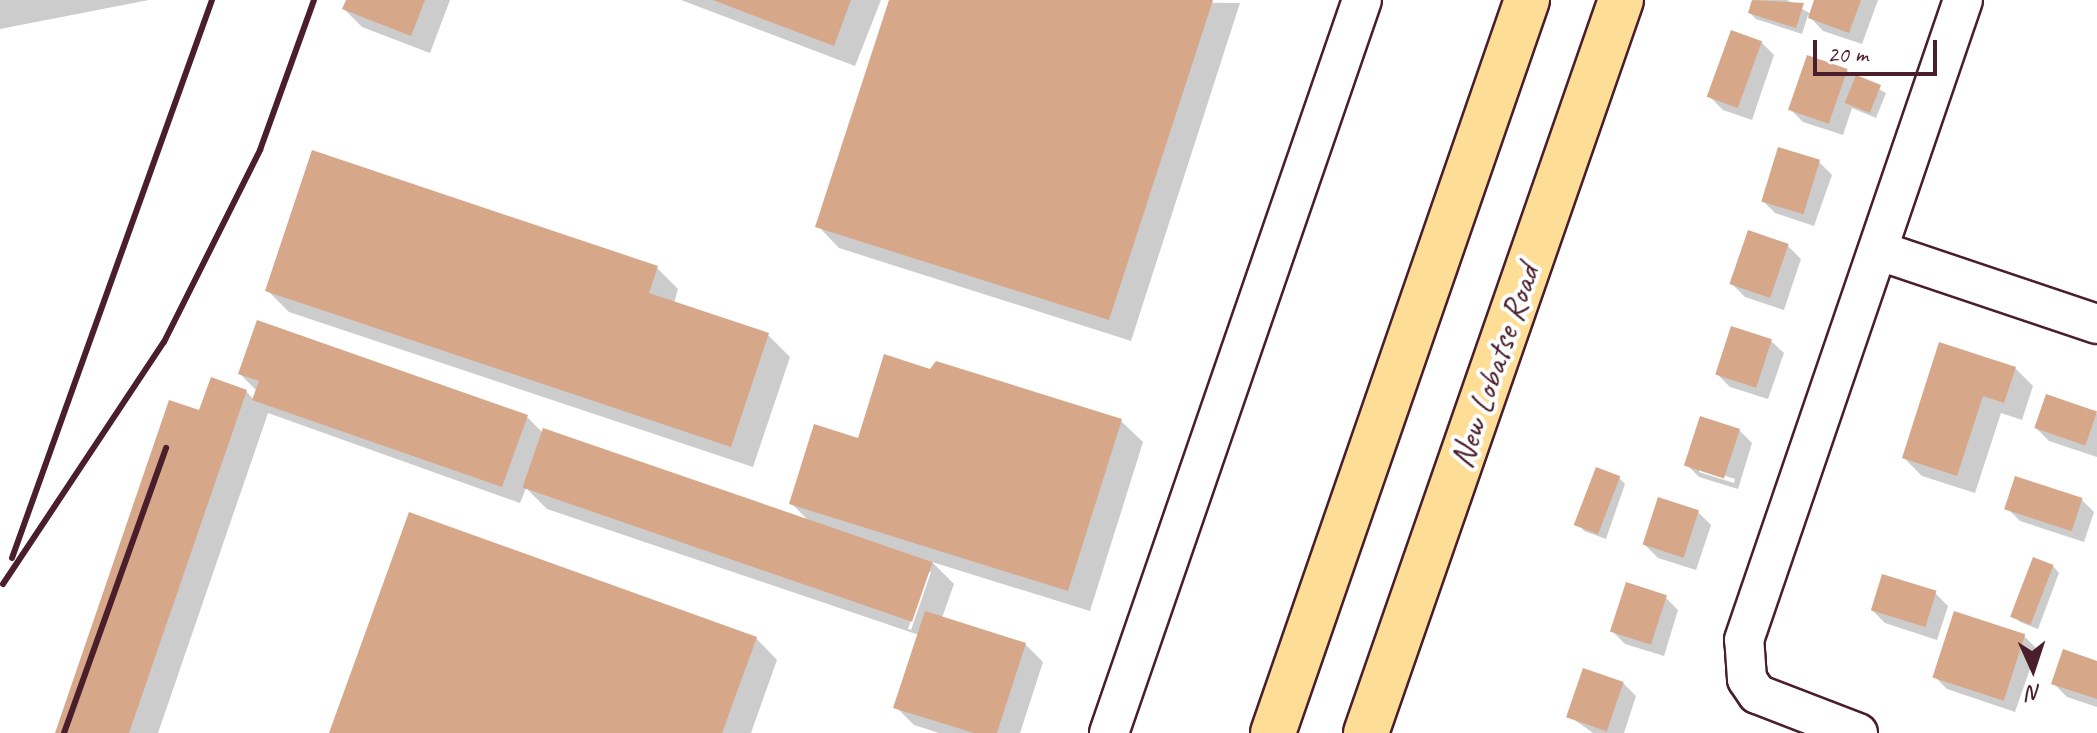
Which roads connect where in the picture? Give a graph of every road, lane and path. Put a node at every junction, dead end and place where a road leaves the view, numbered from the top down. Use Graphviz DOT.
graph roads {
  1 [pos="1362,0"];
  2 [pos="1527,0"];
  3 [pos="1621,0"];
  4 [pos="1963,0"];
  5 [pos="1880,251"];
  6 [pos="2097,324"];
  7 [pos="1109,733"];
  8 [pos="1273,733"];
  9 [pos="1366,733"];
  10 [pos="1858,733"];
  1 -- 7 [label="street"];
  2 -- 8 [label="main road"];
  3 -- 9 [label="main road, New Lobatse Road"];
  4 -- 5 [label="street"];
  5 -- 6 [label="street"];
  5 -- 10 [label="street"];
}
